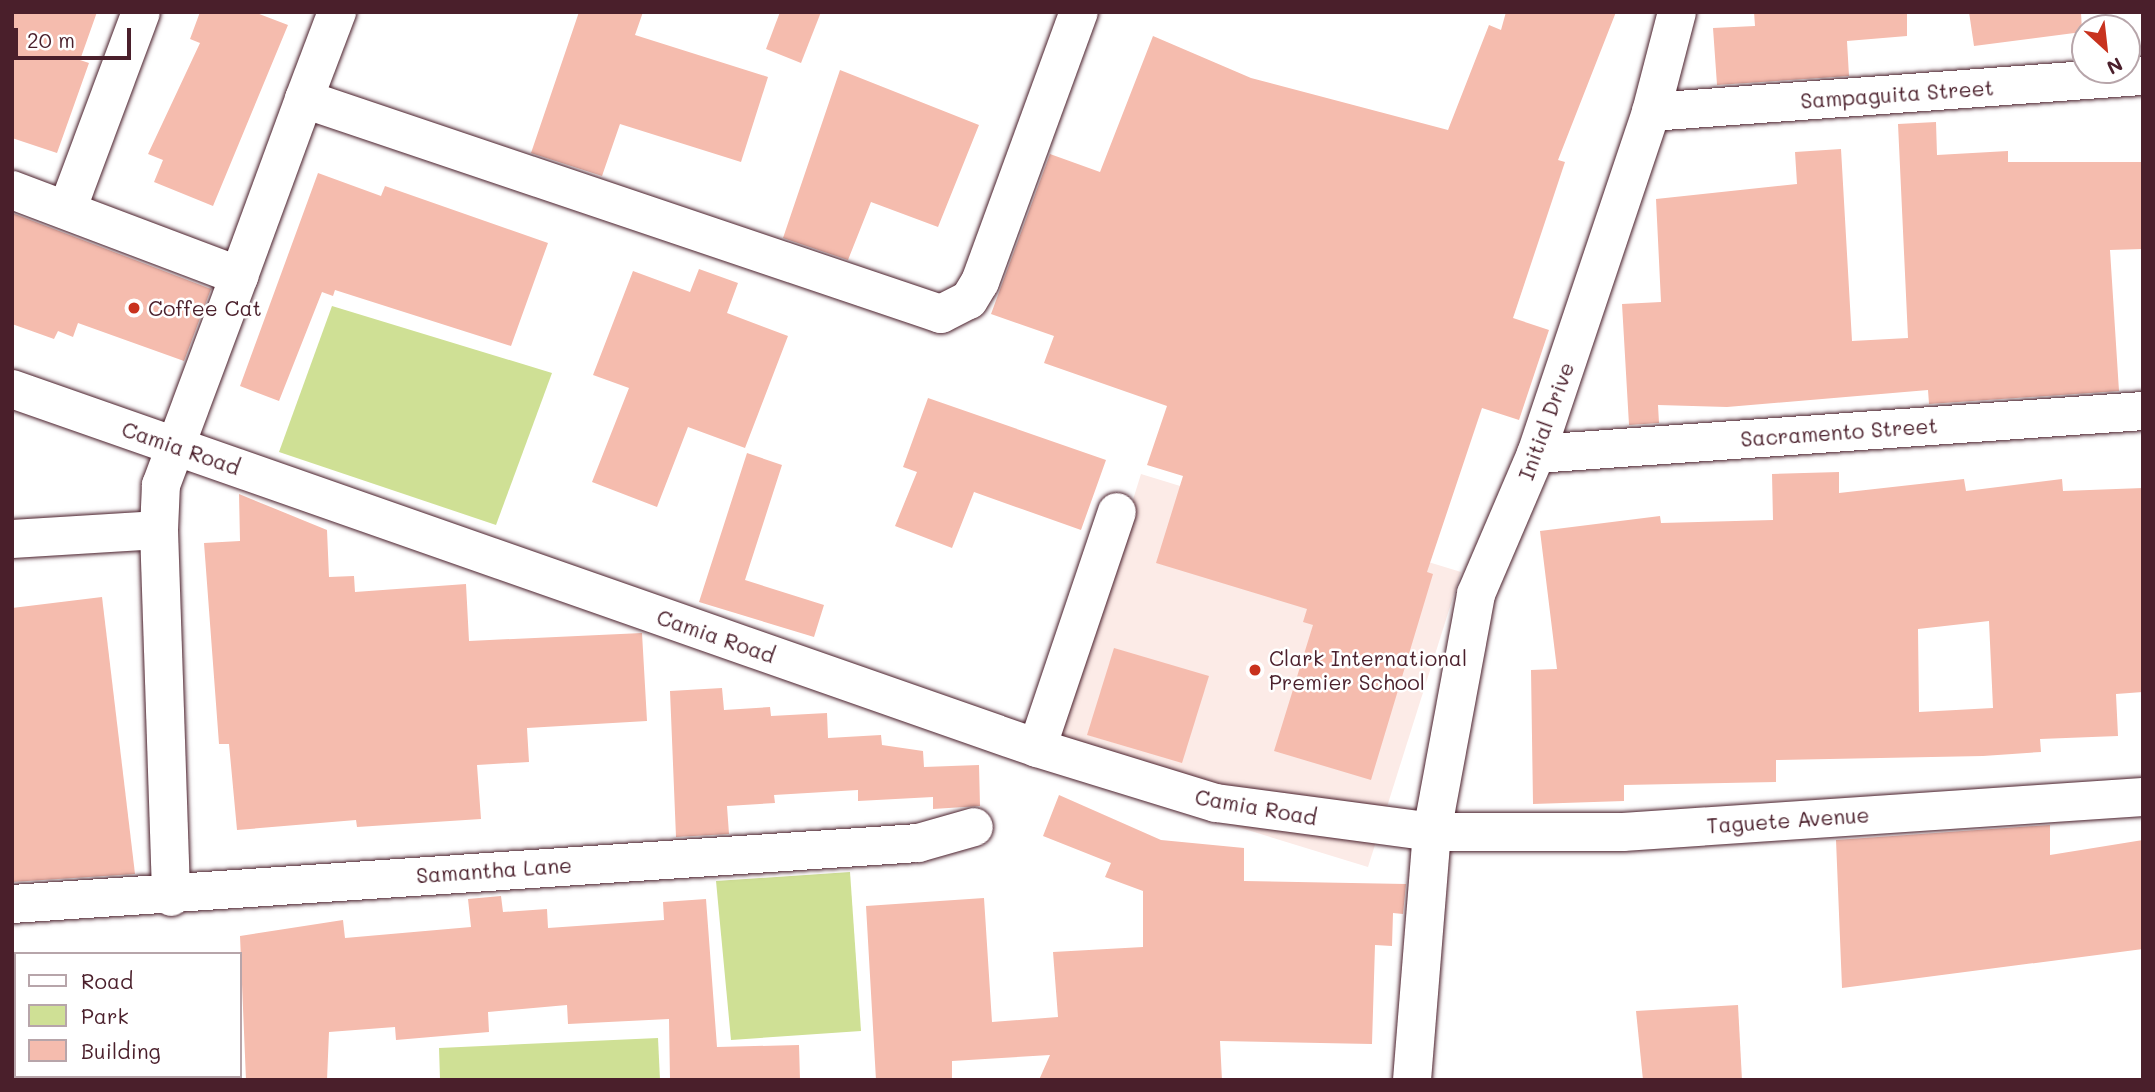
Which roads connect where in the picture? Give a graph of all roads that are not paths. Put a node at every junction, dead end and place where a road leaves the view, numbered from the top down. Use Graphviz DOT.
graph roads {
  1 [pos="141,12"];
  2 [pos="337,12"];
  3 [pos="1079,12"];
  4 [pos="1677,12"];
  5 [pos="2143,76"];
  6 [pos="304,99"];
  7 [pos="1651,112"];
  8 [pos="12,190"];
  9 [pos="67,210"];
  10 [pos="239,276"];
  11 [pos="12,389"];
  12 [pos="2143,411"];
  13 [pos="174,446"];
  14 [pos="1536,454"];
  15 [pos="1117,512"];
  16 [pos="159,530"];
  17 [pos="12,538"];
  18 [pos="1037,748"];
  19 [pos="2143,797"];
  20 [pos="974,827"];
  21 [pos="1433,832"];
  22 [pos="171,897"];
  23 [pos="12,904"];
  24 [pos="1412,1080"];
  1 -- 9 [label="street"];
  2 -- 6 [label="street"];
  3 -- 6 [label="street"];
  4 -- 7 [label="street, Initial Drive"];
  5 -- 7 [label="street, Sampaguita Street"];
  6 -- 10 [label="street"];
  7 -- 14 [label="street, Initial Drive"];
  8 -- 9 [label="street"];
  9 -- 10 [label="street"];
  10 -- 13 [label="street"];
  11 -- 13 [label="street, Camia Road"];
  12 -- 14 [label="street, Sacramento Street"];
  13 -- 16 [label="street"];
  13 -- 18 [label="street, Camia Road"];
  14 -- 21 [label="street, Initial Drive"];
  15 -- 18 [label="street"];
  16 -- 17 [label="street"];
  16 -- 22 [label="street"];
  18 -- 21 [label="street, Camia Road"];
  19 -- 21 [label="street, Taguete Avenue"];
  20 -- 22 [label="street, Samantha Lane"];
  21 -- 24 [label="street, Initial Drive"];
  22 -- 23 [label="street, Samantha Lane"];
}
